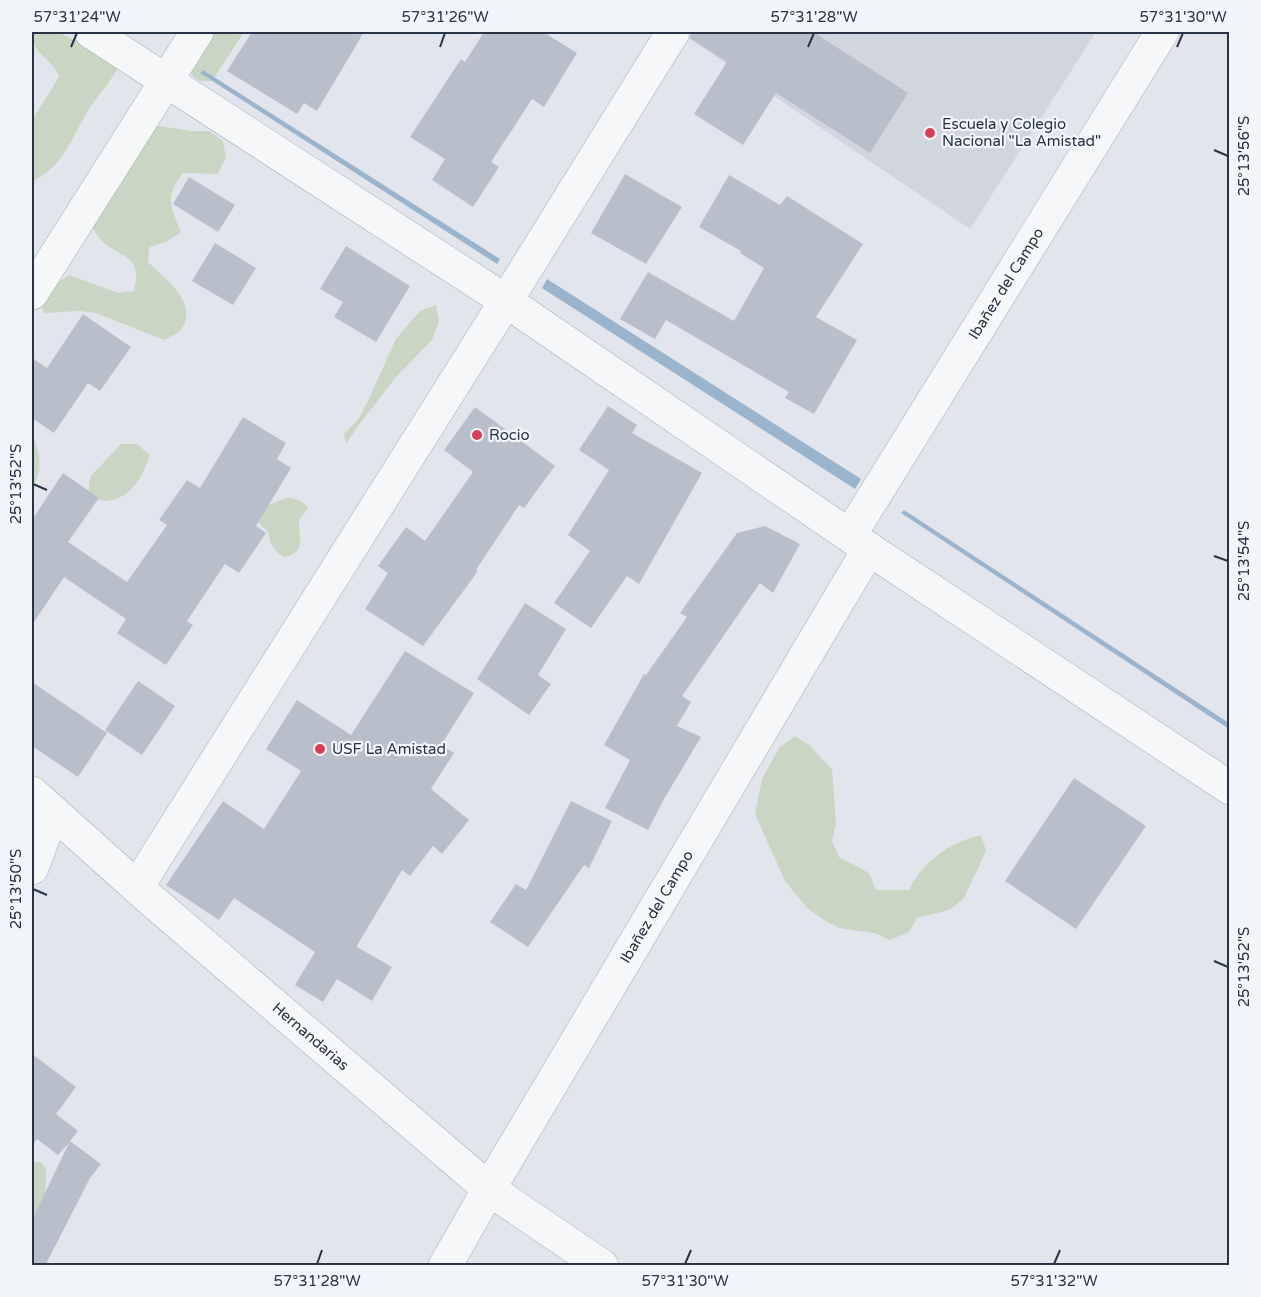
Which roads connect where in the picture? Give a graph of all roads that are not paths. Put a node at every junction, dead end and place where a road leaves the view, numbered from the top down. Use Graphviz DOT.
graph roads {
  1 [pos="92,32"];
  2 [pos="197,32"];
  3 [pos="673,32"];
  4 [pos="1162,32"];
  5 [pos="166,80"];
  6 [pos="32,293"];
  7 [pos="506,301"];
  8 [pos="859,542"];
  9 [pos="1230,788"];
  10 [pos="42,803"];
  11 [pos="32,867"];
  12 [pos="137,887"];
  13 [pos="489,1189"];
  14 [pos="445,1266"];
  15 [pos="602,1266"];
  1 -- 5 [label="street"];
  2 -- 5 [label="street"];
  3 -- 7 [label="street"];
  4 -- 8 [label="street, Ibañez del Campo"];
  5 -- 6 [label="street"];
  5 -- 7 [label="street"];
  7 -- 8 [label="street"];
  7 -- 12 [label="street"];
  8 -- 9 [label="street"];
  8 -- 13 [label="street, Ibañez del Campo"];
  10 -- 11 [label="street"];
  10 -- 12 [label="street, Hernandarias"];
  12 -- 13 [label="street, Hernandarias"];
  13 -- 14 [label="street, Ibañez del Campo"];
  13 -- 15 [label="street, Hernandarias"];
}
